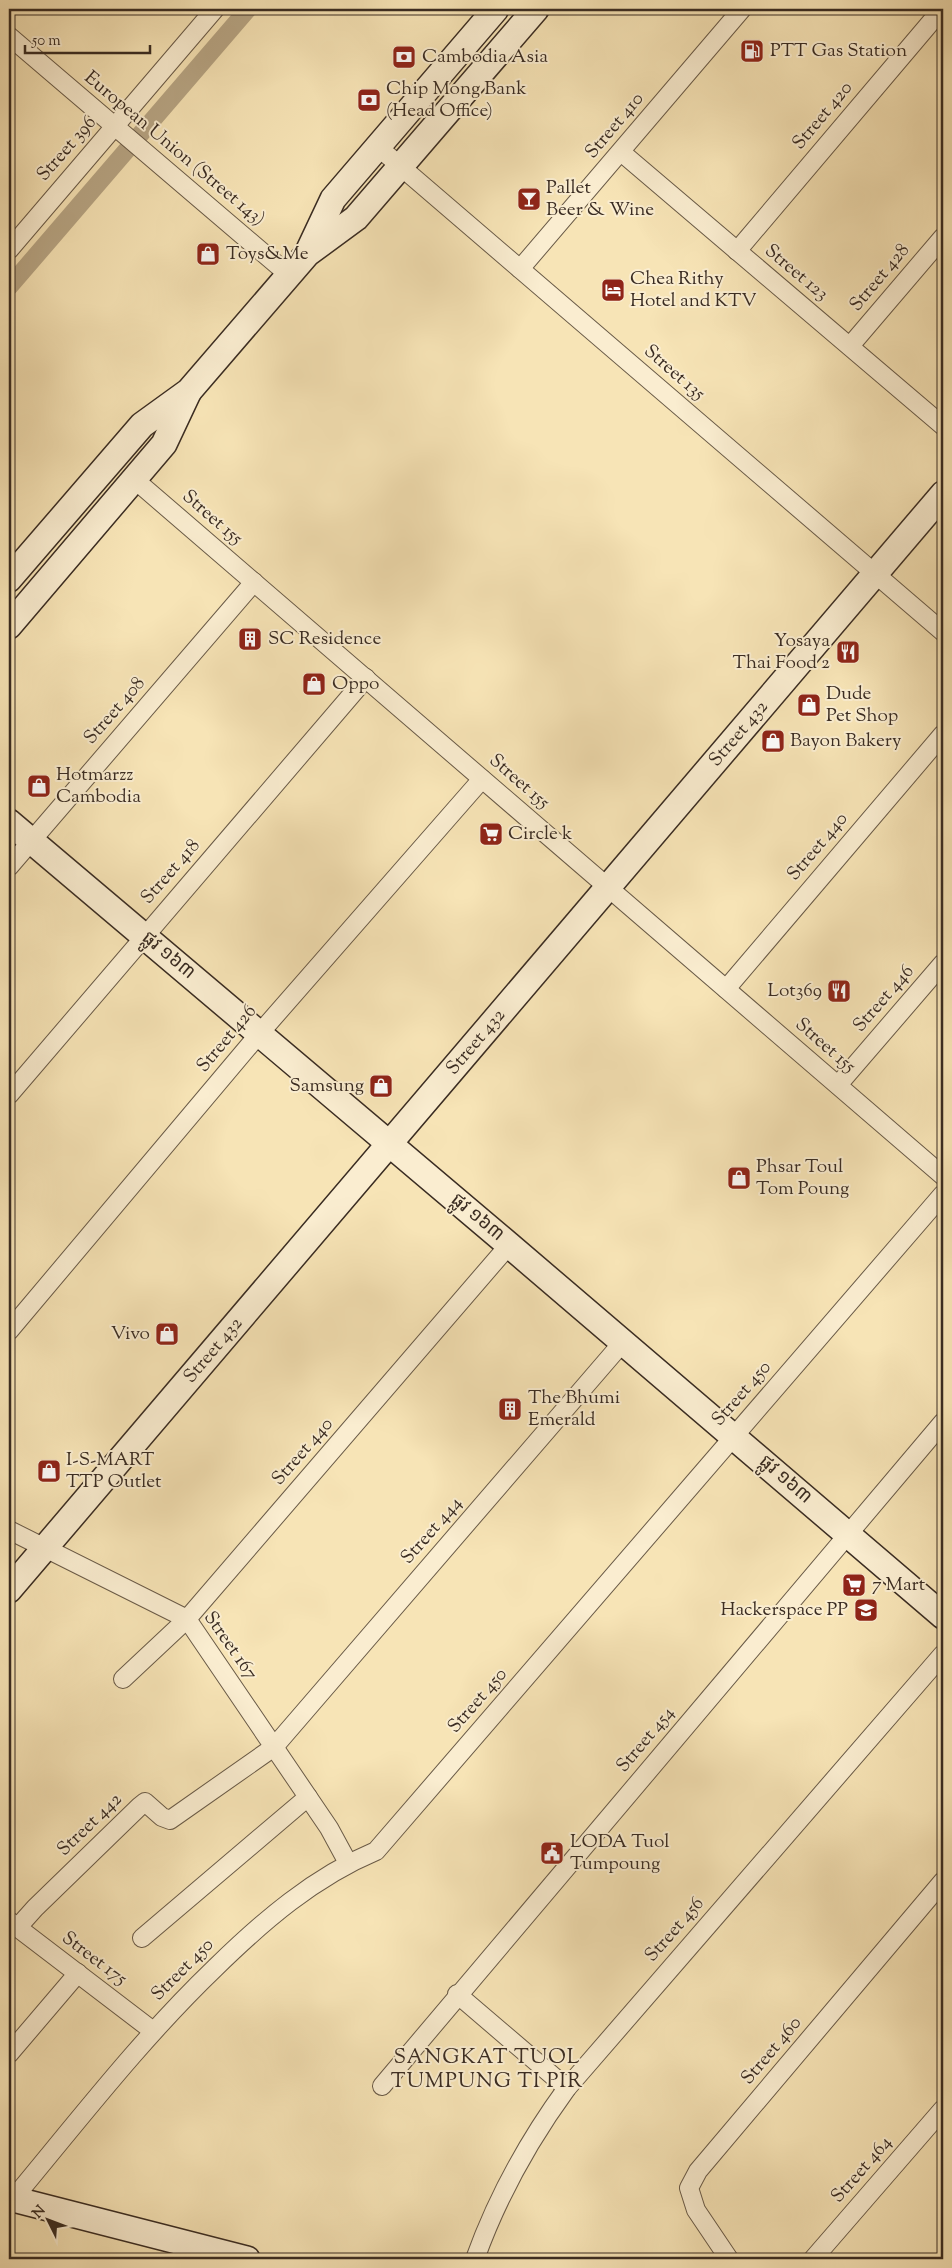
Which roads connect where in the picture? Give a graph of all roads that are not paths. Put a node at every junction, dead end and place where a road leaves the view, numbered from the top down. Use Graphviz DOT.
graph roads {
  1 [pos="215,9"];
  2 [pos="496,9"];
  3 [pos="536,9"];
  4 [pos="742,9"];
  5 [pos="942,9"];
  6 [pos="9,36"];
  7 [pos="121,132"];
  8 [pos="378,147"];
  9 [pos="621,152"];
  10 [pos="400,166"];
  11 [pos="943,237"];
  12 [pos="9,250"];
  13 [pos="737,251"];
  14 [pos="307,254"];
  15 [pos="520,269"];
  16 [pos="289,275"];
  17 [pos="850,346"];
  18 [pos="189,391"];
  19 [pos="943,426"];
  20 [pos="134,479"];
  21 [pos="943,494"];
  22 [pos="875,574"];
  23 [pos="9,579"];
  24 [pos="254,582"];
  25 [pos="9,626"];
  26 [pos="943,632"];
  27 [pos="366,678"];
  28 [pos="943,734"];
  29 [pos="482,779"];
  30 [pos="9,822"];
  31 [pos="31,841"];
  32 [pos="9,867"];
  33 [pos="608,887"];
  34 [pos="144,936"];
  35 [pos="943,963"];
  36 [pos="726,989"];
  37 [pos="259,1034"];
  38 [pos="838,1085"];
  39 [pos="9,1094"];
  40 [pos="390,1143"];
  41 [pos="943,1176"];
  42 [pos="943,1194"];
  43 [pos="509,1245"];
  44 [pos="9,1331"];
  45 [pos="623,1342"];
  46 [pos="943,1422"];
  47 [pos="734,1436"];
  48 [pos="9,1530"];
  49 [pos="848,1534"];
  50 [pos="44,1548"];
  51 [pos="9,1590"];
  52 [pos="943,1616"];
  53 [pos="187,1619"];
  54 [pos="943,1654"];
  55 [pos="123,1679"];
  56 [pos="274,1747"];
  57 [pos="308,1797"];
  58 [pos="348,1863"];
  59 [pos="943,1881"];
  60 [pos="14,1924"];
  61 [pos="142,1938"];
  62 [pos="78,1973"];
  63 [pos="457,1994"];
  64 [pos="153,2031"];
  65 [pos="9,2054"];
  66 [pos="382,2086"];
  67 [pos="567,2088"];
  68 [pos="943,2109"];
  69 [pos="11,2199"];
  70 [pos="247,2259"];
  71 [pos="475,2259"];
  72 [pos="729,2259"];
  73 [pos="814,2259"];
  1 -- 7 [label="street, Street 396"];
  2 -- 8 [label="street"];
  3 -- 10 [label="street"];
  4 -- 9 [label="street, Street 410"];
  5 -- 13 [label="street, Street 420"];
  6 -- 7 [label="street, European Union (Street 143)"];
  7 -- 12 [label="street, Street 396"];
  7 -- 16 [label="street, European Union (Street 143)"];
  8 -- 10 [label="street, Street 135"];
  8 -- 14 [label="street"];
  9 -- 13 [label="street, Street 123"];
  9 -- 15 [label="street, Street 410"];
  10 -- 14 [label="street"];
  10 -- 15 [label="street, Street 135"];
  11 -- 17 [label="street, Street 428"];
  13 -- 17 [label="street, Street 123"];
  14 -- 16 [label="street"];
  15 -- 22 [label="street, Street 135"];
  16 -- 18 [label="street"];
  17 -- 19 [label="street, Street 123"];
  18 -- 20 [label="street"];
  18 -- 23 [label="street"];
  20 -- 24 [label="street, Street 155"];
  20 -- 25 [label="street"];
  21 -- 22 [label="street, Street 432"];
  22 -- 26 [label="street, Street 135"];
  22 -- 33 [label="street, Street 432"];
  24 -- 27 [label="street, Street 155"];
  24 -- 31 [label="street, Street 408"];
  27 -- 29 [label="street, Street 155"];
  27 -- 34 [label="street, Street 418"];
  28 -- 36 [label="street, Street 440"];
  29 -- 33 [label="street, Street 155"];
  29 -- 37 [label="street, Street 426"];
  30 -- 31 [label="street, ផ្លូវ ១៦៣"];
  31 -- 32 [label="street, Street 408"];
  31 -- 34 [label="street, ផ្លូវ ១៦៣"];
  33 -- 36 [label="street, Street 155"];
  33 -- 40 [label="street, Street 432"];
  34 -- 37 [label="street, ផ្លូវ ១៦៣"];
  34 -- 39 [label="street, Street 418"];
  35 -- 38 [label="street, Street 446"];
  36 -- 38 [label="street, Street 155"];
  37 -- 40 [label="street, ផ្លូវ ១៦៣"];
  37 -- 44 [label="street, Street 426"];
  38 -- 41 [label="street, Street 155"];
  40 -- 43 [label="street, ផ្លូវ ១៦៣"];
  40 -- 50 [label="street, Street 432"];
  42 -- 47 [label="street, Street 450"];
  43 -- 45 [label="street, ផ្លូវ ១៦៣"];
  43 -- 53 [label="street, Street 440"];
  45 -- 47 [label="street, ផ្លូវ ១៦៣"];
  45 -- 56 [label="street, Street 444"];
  46 -- 49 [label="street, Street 454"];
  47 -- 49 [label="street, ផ្លូវ ១៦៣"];
  47 -- 58 [label="street, Street 450"];
  48 -- 50 [label="street, Street 167"];
  49 -- 52 [label="street, ផ្លូវ ១៦៣"];
  49 -- 63 [label="street, Street 454"];
  50 -- 51 [label="street, Street 432"];
  50 -- 53 [label="street, Street 167"];
  53 -- 55 [label="street, Street 440"];
  53 -- 56 [label="street, Street 167"];
  54 -- 67 [label="street, Street 456"];
  56 -- 57 [label="street, Street 167"];
  56 -- 60 [label="street, Street 442"];
  57 -- 58 [label="street, Street 167"];
  57 -- 61 [label="street"];
  58 -- 64 [label="street, Street 450"];
  59 -- 72 [label="street, Street 460"];
  60 -- 62 [label="street, Street 175"];
  62 -- 64 [label="street, Street 175"];
  62 -- 65 [label="street"];
  63 -- 66 [label="street, Street 454"];
  63 -- 67 [label="street"];
  64 -- 69 [label="street, Street 450"];
  67 -- 71 [label="street, Street 456"];
  68 -- 73 [label="street, Street 464"];
  69 -- 70 [label="street"];
}
